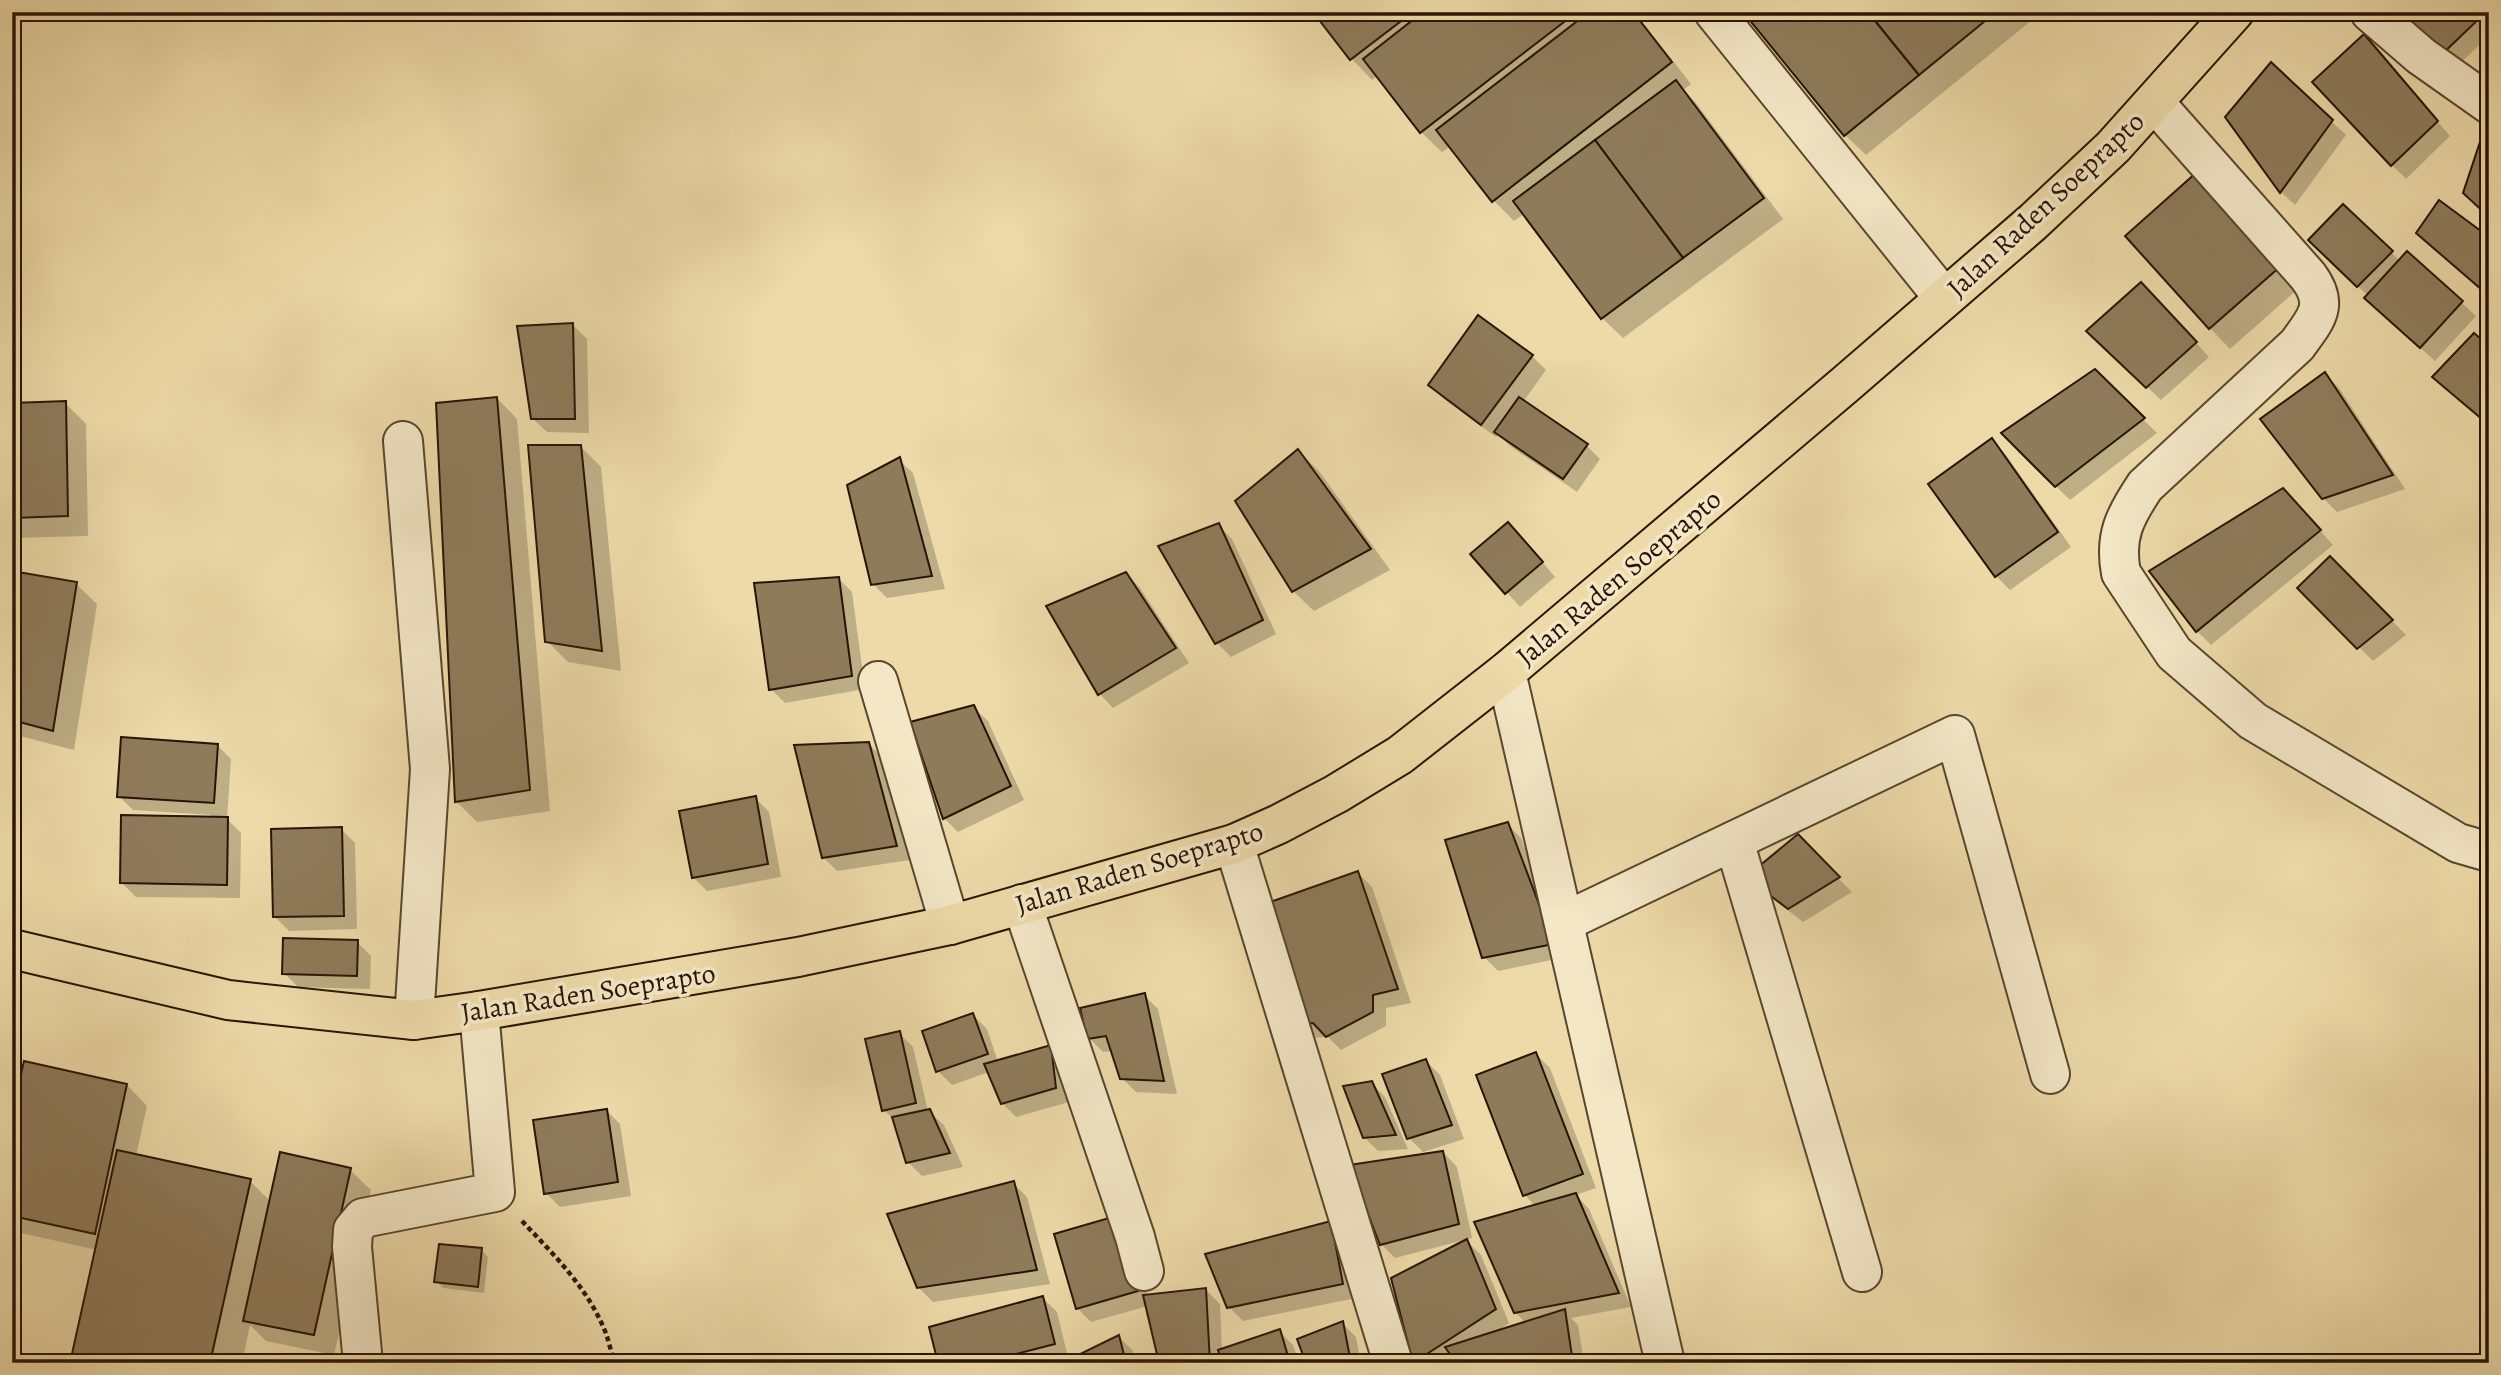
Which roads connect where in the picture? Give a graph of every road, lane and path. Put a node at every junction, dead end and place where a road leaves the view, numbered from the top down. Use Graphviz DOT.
graph roads {
  1 [pos="1713,12"];
  2 [pos="2234,12"];
  3 [pos="2370,12"];
  4 [pos="2154,102"];
  5 [pos="2489,104"];
  6 [pos="1944,298"];
  7 [pos="403,441"];
  8 [pos="1506,672"];
  9 [pos="878,681"];
  10 [pos="1734,841"];
  11 [pos="1234,844"];
  12 [pos="2489,852"];
  13 [pos="1022,904"];
  14 [pos="1564,922"];
  15 [pos="950,925"];
  16 [pos="12,949"];
  17 [pos="479,1011"];
  18 [pos="414,1020"];
  19 [pos="2050,1074"];
  20 [pos="552,1251"];
  21 [pos="1144,1271"];
  22 [pos="1862,1272"];
  23 [pos="363,1363"];
  24 [pos="614,1363"];
  25 [pos="1393,1363"];
  26 [pos="1665,1363"];
  1 -- 6 [label="street"];
  2 -- 4 [label="highway, Jalan Raden Soeprapto"];
  3 -- 5 [label="street"];
  4 -- 6 [label="highway, Jalan Raden Soeprapto"];
  4 -- 12 [label="street"];
  6 -- 8 [label="highway, Jalan Raden Soeprapto"];
  7 -- 18 [label="street"];
  8 -- 11 [label="highway, Jalan Raden Soeprapto"];
  8 -- 14 [label="street"];
  9 -- 15 [label="street"];
  10 -- 14 [label="street"];
  10 -- 19 [label="street"];
  10 -- 22 [label="street"];
  11 -- 13 [label="highway, Jalan Raden Soeprapto"];
  11 -- 25 [label="street"];
  13 -- 15 [label="highway, Jalan Raden Soeprapto"];
  13 -- 21 [label="street"];
  14 -- 26 [label="street"];
  15 -- 17 [label="highway, Jalan Raden Soeprapto"];
  16 -- 18 [label="highway, Jalan Raden Soeprapto"];
  17 -- 18 [label="highway, Jalan Raden Soeprapto"];
  17 -- 23 [label="street"];
  20 -- 24 [label="path"];
}
